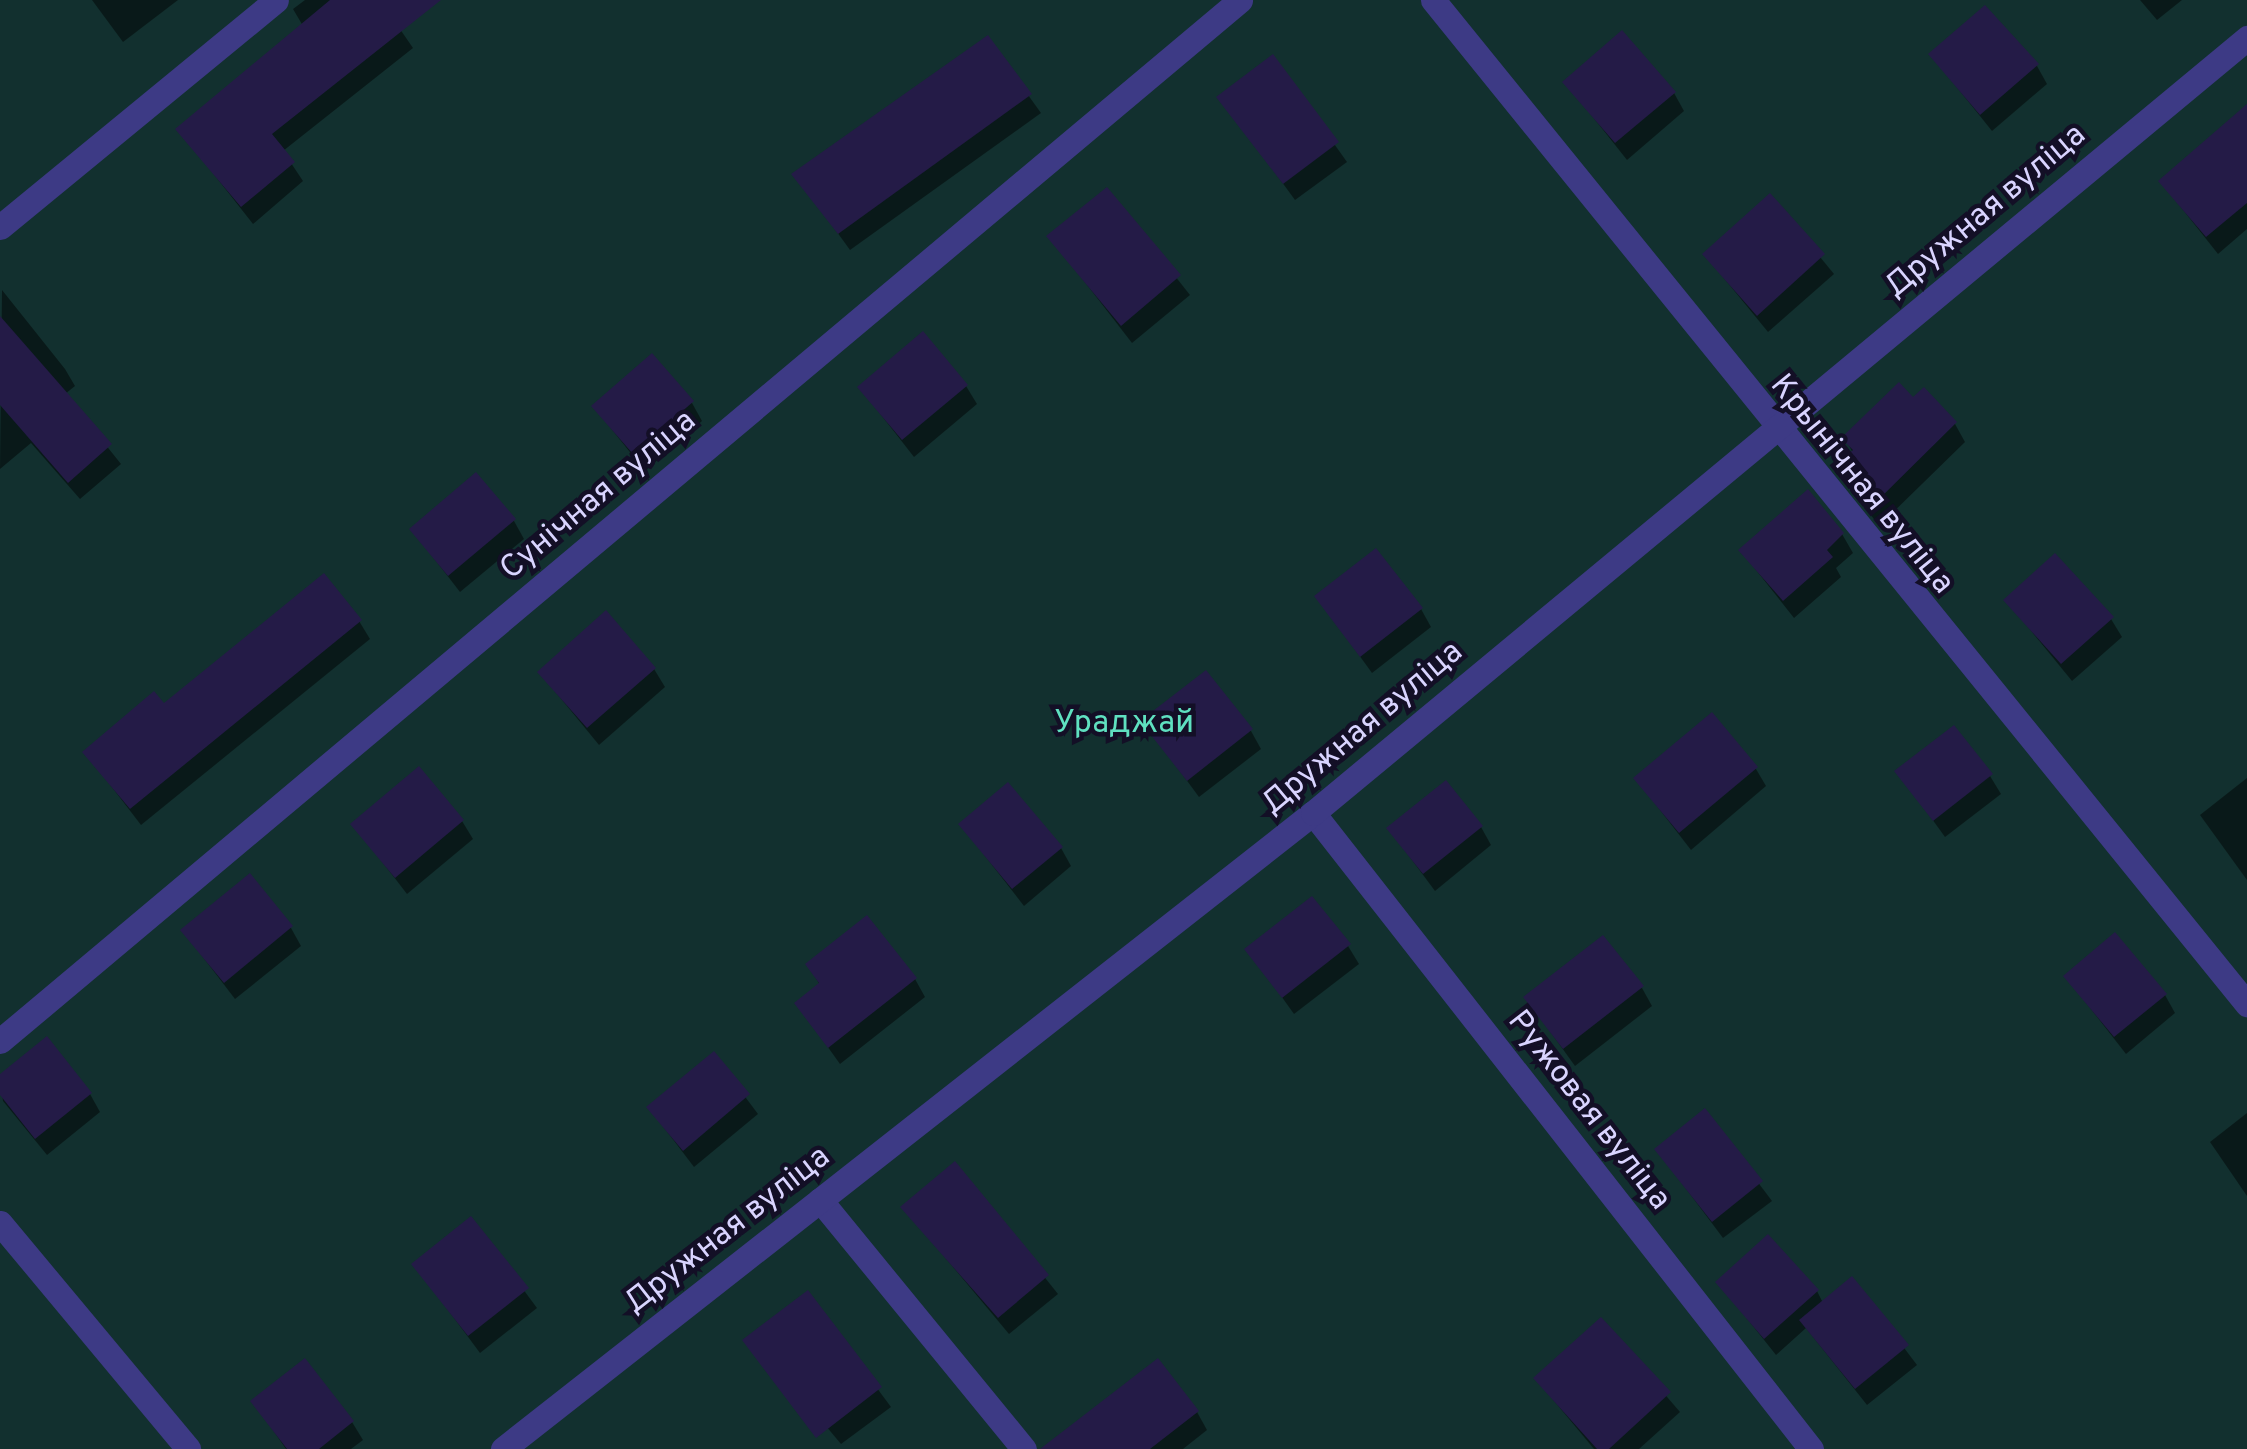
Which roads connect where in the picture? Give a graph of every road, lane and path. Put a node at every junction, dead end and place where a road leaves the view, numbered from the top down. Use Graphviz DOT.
graph roads {
  1 [pos="276,0"];
  2 [pos="1240,0"];
  3 [pos="1434,0"];
  4 [pos="2243,50"];
  5 [pos="0,227"];
  6 [pos="1773,430"];
  7 [pos="1313,813"];
  8 [pos="2247,1004"];
  9 [pos="0,1041"];
  10 [pos="820,1200"];
  11 [pos="0,1223"];
  12 [pos="188,1449"];
  13 [pos="503,1449"];
  14 [pos="1024,1449"];
  15 [pos="1811,1449"];
  1 -- 5 [label="street"];
  2 -- 9 [label="street, Сунічная вуліца"];
  3 -- 6 [label="street, Крынічная вуліца"];
  4 -- 6 [label="street, Дружная вуліца"];
  6 -- 7 [label="street, Дружная вуліца"];
  6 -- 8 [label="street, Крынічная вуліца"];
  7 -- 10 [label="street, Дружная вуліца"];
  7 -- 15 [label="street, Ружовая вуліца"];
  10 -- 13 [label="street, Дружная вуліца"];
  10 -- 14 [label="street"];
  11 -- 12 [label="street"];
}
